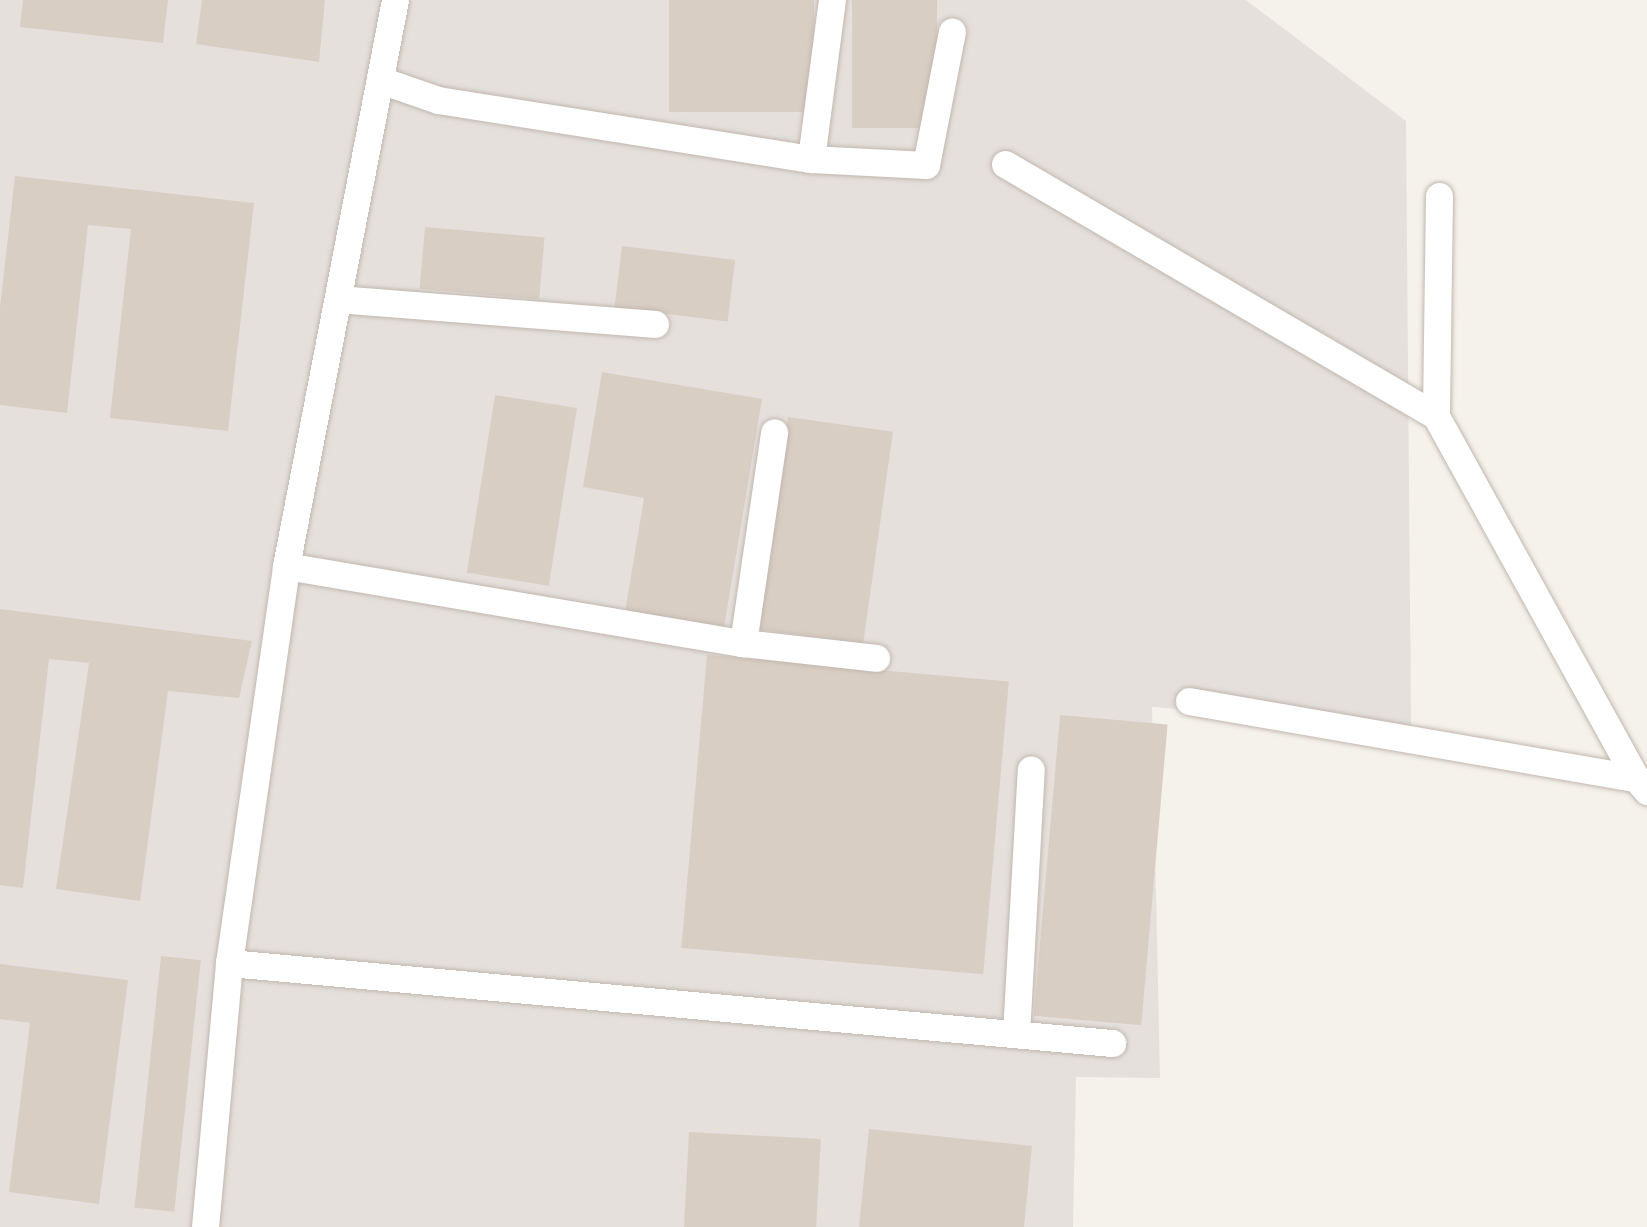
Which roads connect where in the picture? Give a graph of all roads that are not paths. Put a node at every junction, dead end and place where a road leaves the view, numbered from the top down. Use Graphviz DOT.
graph roads {
  1 [pos="395,0"];
  2 [pos="832,0"];
  3 [pos="952,31"];
  4 [pos="380,80"];
  5 [pos="811,159"];
  6 [pos="1005,164"];
  7 [pos="1438,196"];
  8 [pos="338,299"];
  9 [pos="655,324"];
  10 [pos="1436,416"];
  11 [pos="774,432"];
  12 [pos="286,566"];
  13 [pos="743,643"];
  14 [pos="876,658"];
  15 [pos="1188,701"];
  16 [pos="1031,769"];
  17 [pos="1643,777"];
  18 [pos="229,963"];
  19 [pos="1016,1034"];
  20 [pos="1112,1043"];
  21 [pos="205,1227"];
  1 -- 4 [label="street"];
  2 -- 5 [label="street"];
  3 -- 5 [label="street"];
  4 -- 5 [label="street"];
  4 -- 8 [label="street"];
  6 -- 10 [label="street"];
  7 -- 10 [label="street"];
  8 -- 9 [label="street"];
  8 -- 12 [label="street"];
  10 -- 17 [label="street"];
  11 -- 13 [label="street"];
  12 -- 13 [label="street"];
  12 -- 18 [label="street"];
  13 -- 14 [label="street"];
  15 -- 17 [label="street"];
  16 -- 19 [label="street"];
  18 -- 19 [label="street"];
  18 -- 21 [label="street"];
  19 -- 20 [label="street"];
}
